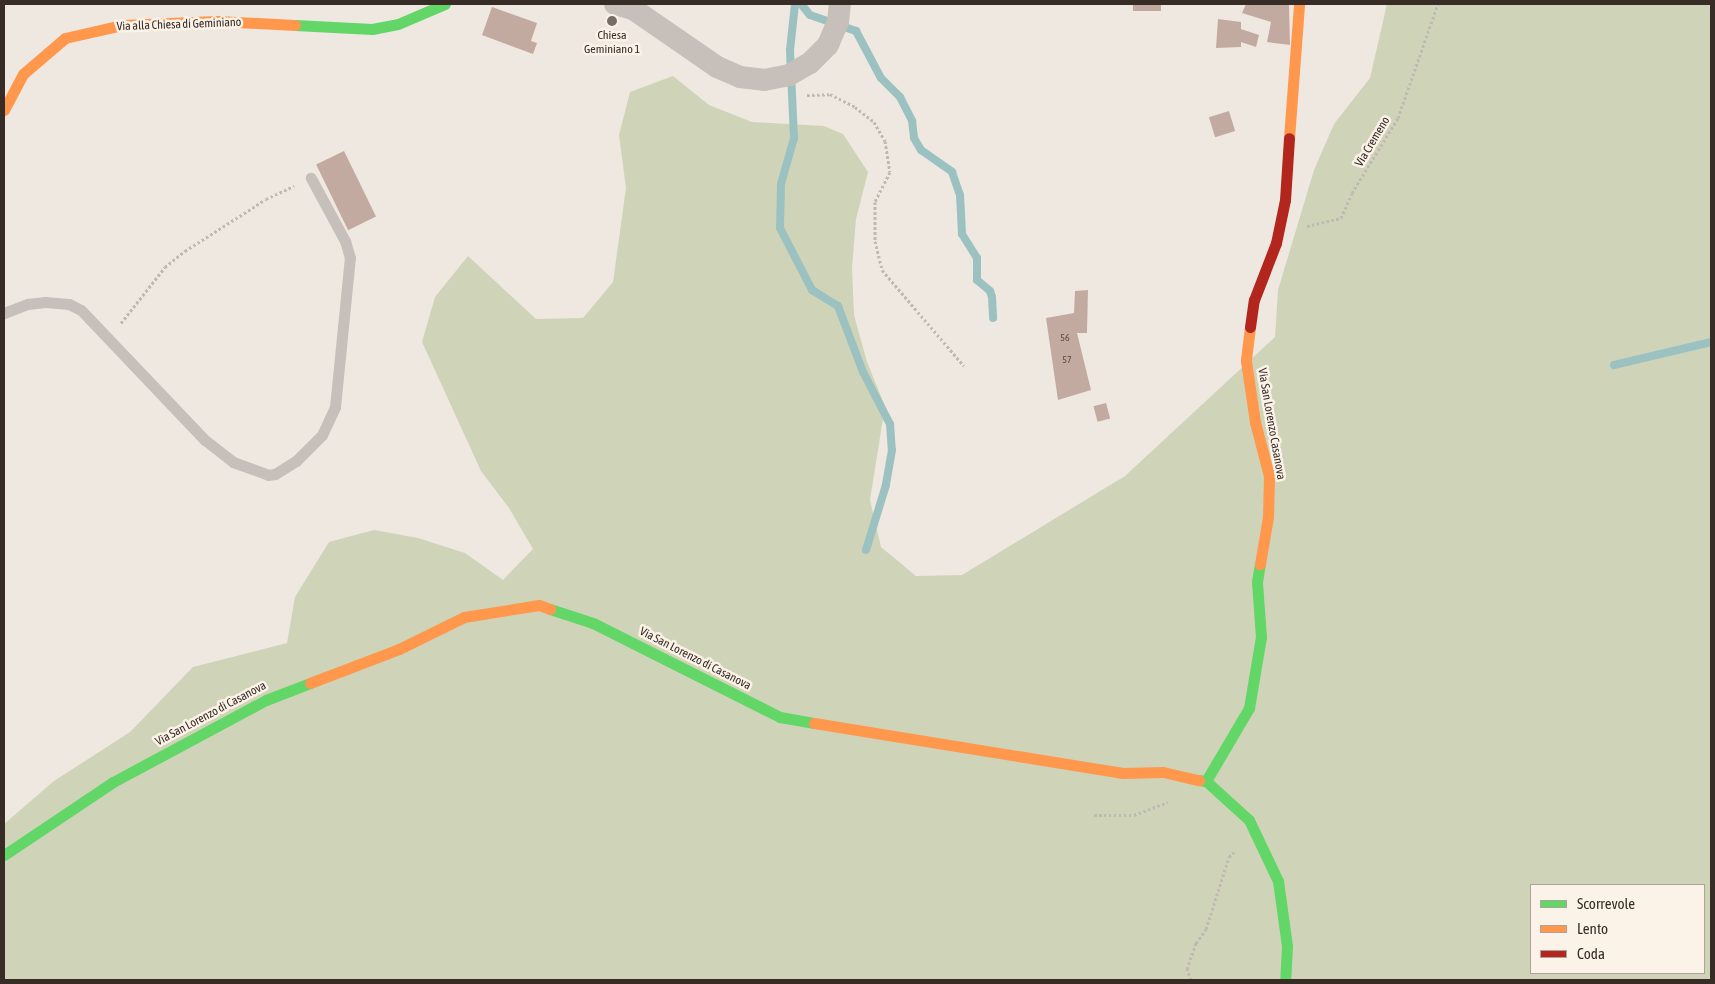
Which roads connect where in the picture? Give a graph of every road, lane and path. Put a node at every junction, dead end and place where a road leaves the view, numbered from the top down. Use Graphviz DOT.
graph roads {
  1 [pos="445,4"];
  2 [pos="615,4"];
  3 [pos="840,4"];
  4 [pos="1299,4"];
  5 [pos="1438,4"];
  6 [pos="764,80"];
  7 [pos="4,110"];
  8 [pos="311,178"];
  9 [pos="1276,243"];
  10 [pos="4,313"];
  11 [pos="106,338"];
  12 [pos="964,366"];
  13 [pos="1206,781"];
  14 [pos="1094,815"];
  15 [pos="1257,836"];
  16 [pos="4,855"];
  17 [pos="1191,980"];
  18 [pos="1285,980"];
  1 -- 7 [label="street, Via alla Chiesa di Geminiano"];
  2 -- 6 [label="street"];
  3 -- 6 [label="street"];
  4 -- 9 [label="street, Via San Lorenzo Casanova"];
  5 -- 9 [label="path, Via Cremeno"];
  6 -- 12 [label="path"];
  8 -- 11 [label="path"];
  8 -- 11 [label="lane"];
  9 -- 13 [label="street, Via San Lorenzo Casanova"];
  10 -- 11 [label="lane"];
  13 -- 14 [label="path"];
  13 -- 15 [label="street"];
  13 -- 16 [label="street, Via San Lorenzo di Casanova"];
  15 -- 17 [label="path"];
  15 -- 18 [label="street"];
}
